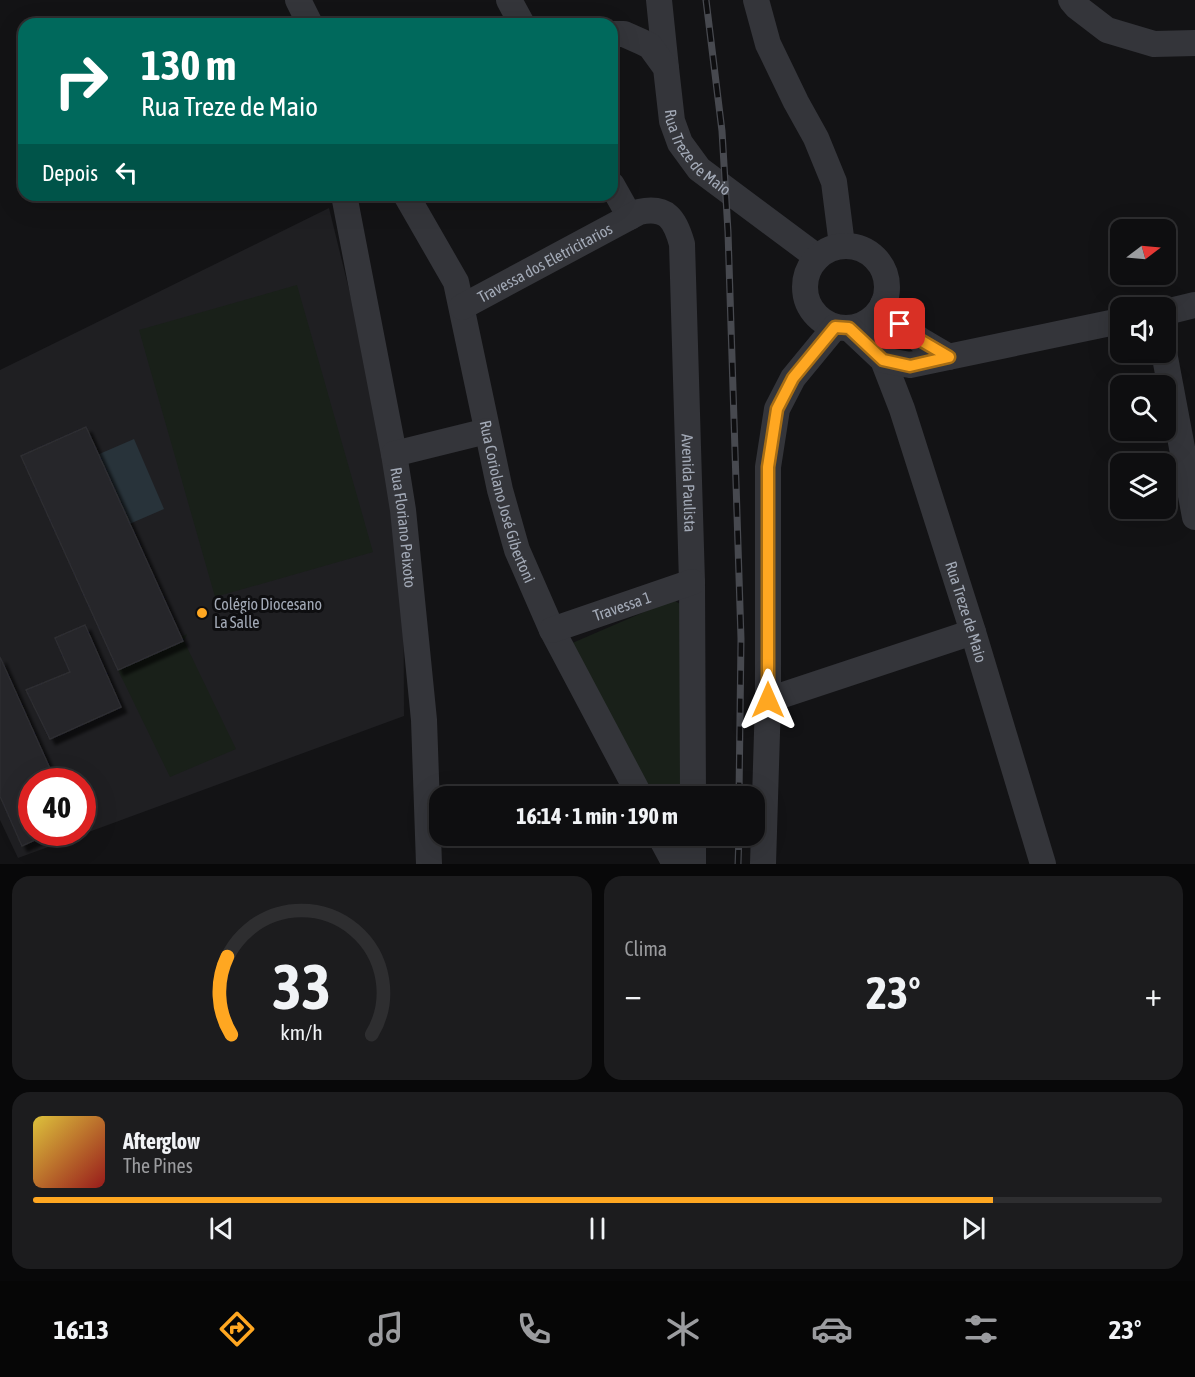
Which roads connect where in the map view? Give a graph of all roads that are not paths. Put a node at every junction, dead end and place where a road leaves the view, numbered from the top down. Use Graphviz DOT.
graph roads {
  1 [pos="298,0"];
  2 [pos="509,0"];
  3 [pos="659,0"];
  4 [pos="756,0"];
  5 [pos="1071,0"];
  6 [pos="307,18"];
  7 [pos="519,18"];
  8 [pos="618,34"];
  9 [pos="1195,42"];
  10 [pos="666,68"];
  11 [pos="618,196"];
  12 [pos="345,201"];
  13 [pos="409,201"];
  14 [pos="630,217"];
  15 [pos="842,245"];
  16 [pos="817,258"];
  17 [pos="883,304"];
  18 [pos="1195,305"];
  19 [pos="462,307"];
  20 [pos="1176,310"];
  21 [pos="1110,323"];
  22 [pos="842,327"];
  23 [pos="949,357"];
  24 [pos="883,360"];
  25 [pos="1166,363"];
  26 [pos="487,431"];
  27 [pos="394,454"];
  28 [pos="1195,517"];
  29 [pos="692,582"];
  30 [pos="552,630"];
  31 [pos="973,632"];
  32 [pos="768,700"];
  33 [pos="635,786"];
  34 [pos="693,786"];
  35 [pos="665,846"];
  36 [pos="693,846"];
  37 [pos="429,864"];
  38 [pos="675,864"];
  39 [pos="693,864"];
  40 [pos="763,864"];
  41 [pos="1043,864"];
  1 -- 6 [label="street"];
  2 -- 7 [label="street"];
  3 -- 10 [label="street"];
  4 -- 15 [label="street"];
  5 -- 9 [label="street"];
  8 -- 10 [label="street"];
  10 -- 16 [label="street, Rua Treze de Maio"];
  11 -- 14 [label="street"];
  12 -- 27 [label="street, Rua Floriano Peixoto"];
  13 -- 19 [label="street, Rua Coriolano José Gibertoni"];
  14 -- 19 [label="street, Travessa dos Eletricitarios"];
  14 -- 29 [label="street, Avenida Paulista"];
  15 -- 16 [label="street"];
  15 -- 17 [label="street"];
  16 -- 22 [label="street"];
  17 -- 22 [label="street"];
  17 -- 23 [label="street"];
  18 -- 20 [label="street"];
  19 -- 26 [label="street, Rua Coriolano José Gibertoni"];
  21 -- 23 [label="street"];
  22 -- 24 [label="street, Rua Treze de Maio"];
  22 -- 32 [label="street"];
  23 -- 24 [label="street"];
  24 -- 31 [label="street, Rua Treze de Maio"];
  25 -- 28 [label="street"];
  26 -- 27 [label="street"];
  26 -- 30 [label="street, Rua Coriolano José Gibertoni"];
  27 -- 37 [label="street, Rua Floriano Peixoto"];
  29 -- 30 [label="street, Travessa 1"];
  29 -- 34 [label="street, Avenida Paulista"];
  30 -- 33 [label="street, Rua Coriolano José Gibertoni"];
  31 -- 32 [label="street"];
  31 -- 41 [label="street, Rua Treze de Maio"];
  32 -- 40 [label="street"];
  35 -- 38 [label="street"];
  36 -- 39 [label="street"];
}
